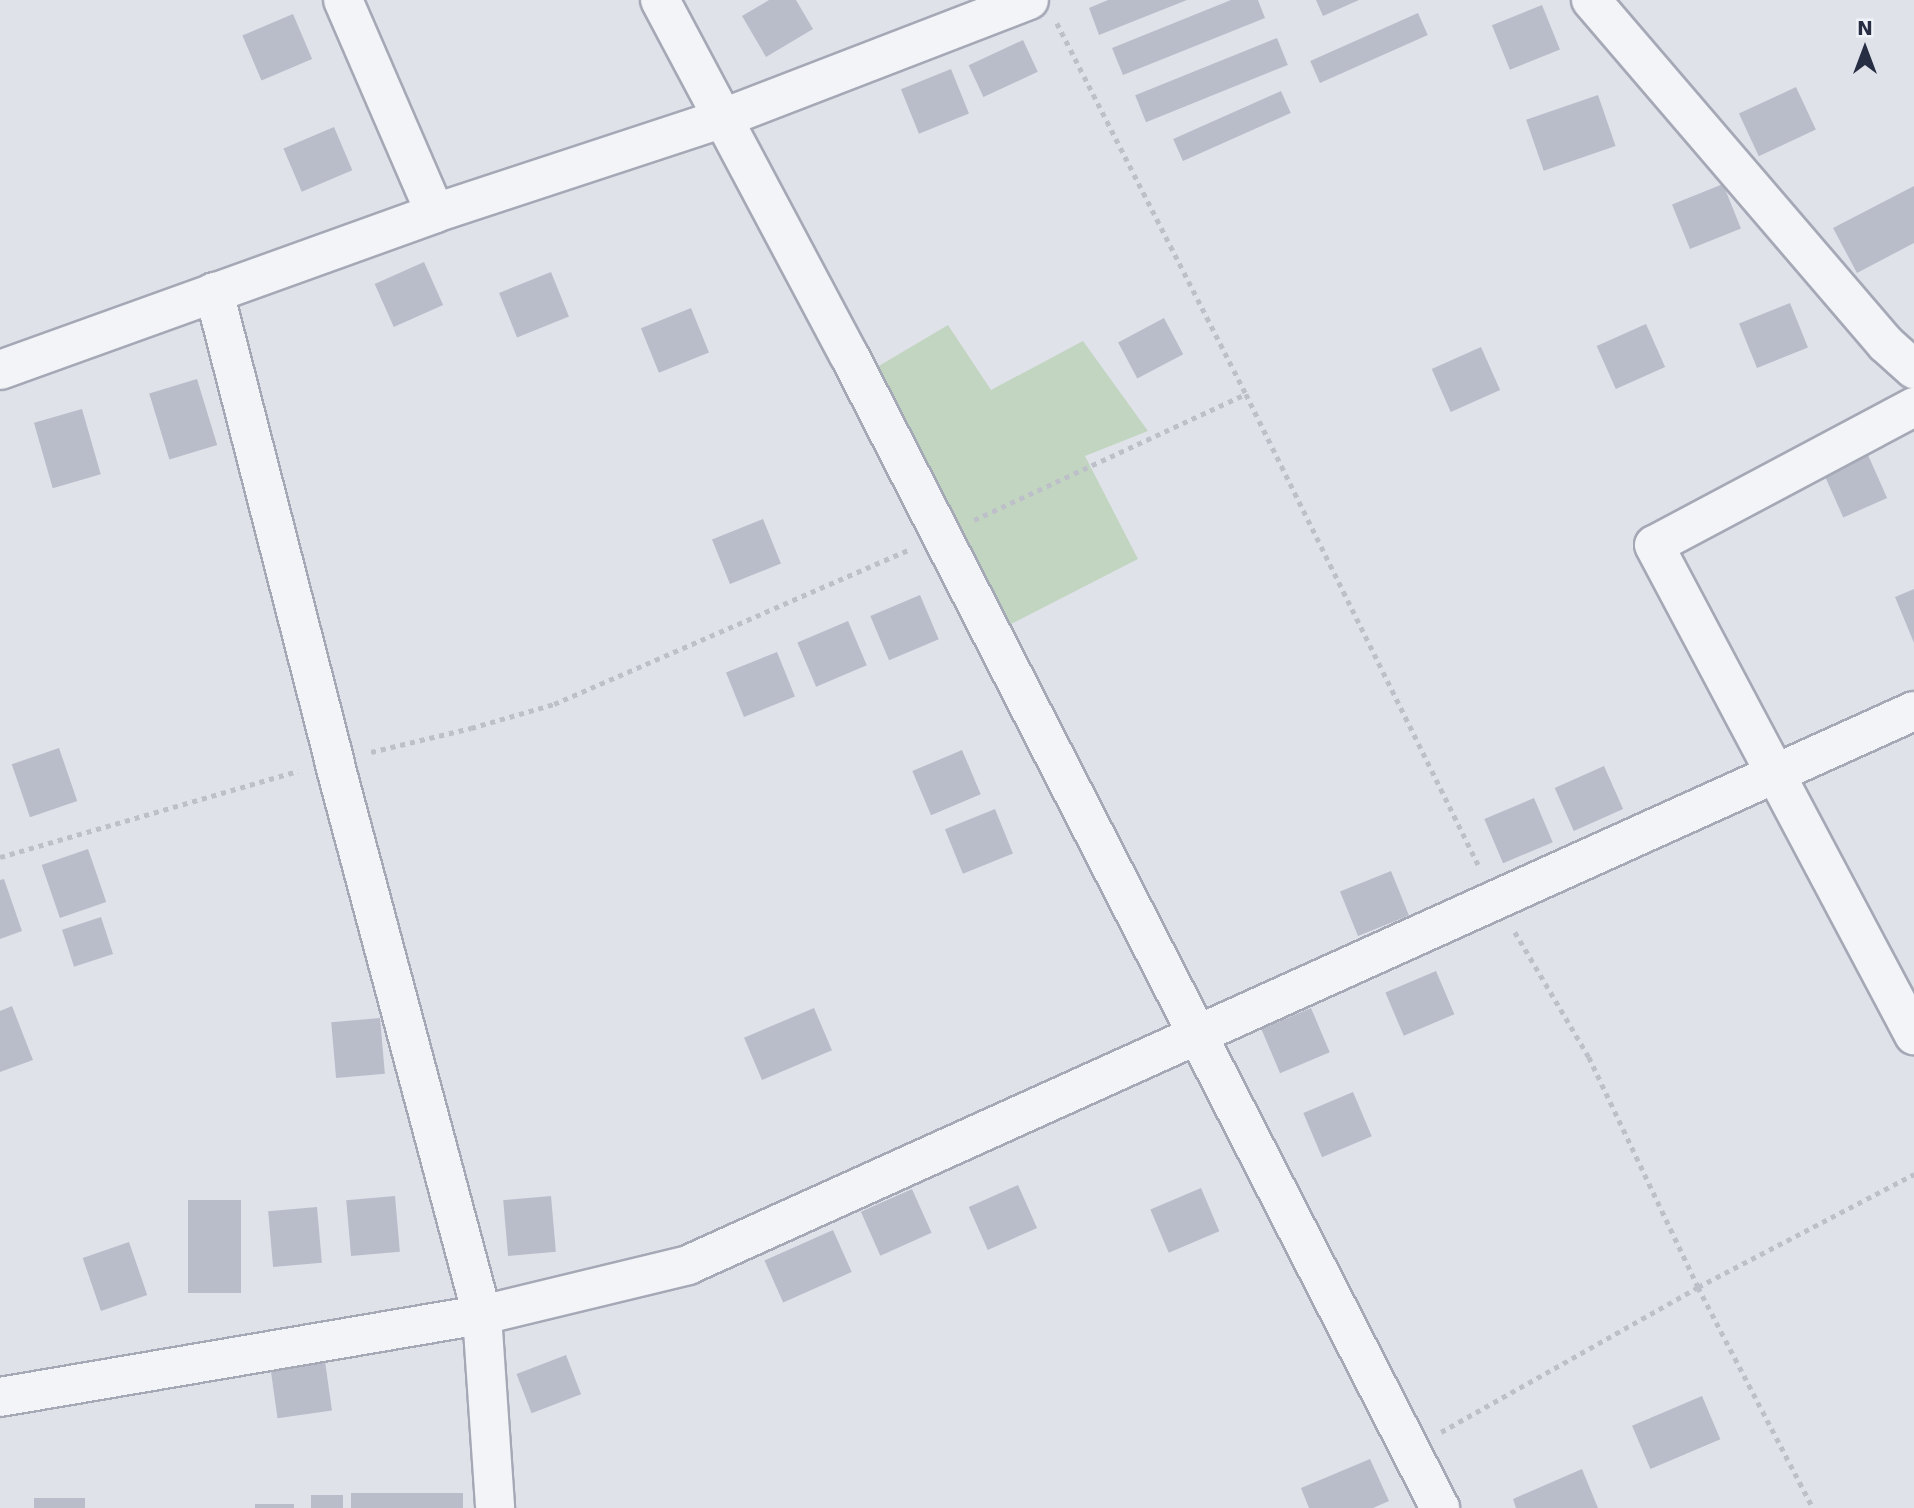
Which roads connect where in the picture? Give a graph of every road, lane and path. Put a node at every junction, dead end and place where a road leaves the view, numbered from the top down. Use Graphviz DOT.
graph roads {
  1 [pos="342,0"];
  2 [pos="660,0"];
  3 [pos="1591,0"];
  4 [pos="1041,6"];
  5 [pos="721,119"];
  6 [pos="435,213"];
  7 [pos="214,292"];
  8 [pos="1914,369"];
  9 [pos="0,370"];
  10 [pos="1246,394"];
  11 [pos="1914,407"];
  12 [pos="941,535"];
  13 [pos="1914,711"];
  14 [pos="334,761"];
  15 [pos="1775,776"];
  16 [pos="0,857"];
  17 [pos="1496,901"];
  18 [pos="1197,1033"];
  19 [pos="1914,1035"];
  20 [pos="1914,1174"];
  21 [pos="1699,1287"];
  22 [pos="482,1315"];
  23 [pos="0,1397"];
  24 [pos="1410,1449"];
  25 [pos="495,1508"];
  26 [pos="1440,1508"];
  27 [pos="1813,1508"];
  1 -- 6 [label="street"];
  2 -- 5 [label="street"];
  3 -- 8 [label="street"];
  4 -- 5 [label="street"];
  4 -- 10 [label="path"];
  5 -- 6 [label="street"];
  5 -- 12 [label="street"];
  6 -- 7 [label="street"];
  7 -- 9 [label="street"];
  7 -- 14 [label="street"];
  10 -- 12 [label="path"];
  10 -- 17 [label="path"];
  11 -- 15 [label="street"];
  12 -- 14 [label="path"];
  12 -- 18 [label="street"];
  13 -- 15 [label="street"];
  14 -- 16 [label="path"];
  14 -- 22 [label="street"];
  15 -- 17 [label="street"];
  15 -- 19 [label="street"];
  17 -- 18 [label="street"];
  17 -- 21 [label="path"];
  18 -- 22 [label="street"];
  18 -- 24 [label="street"];
  20 -- 21 [label="path"];
  21 -- 24 [label="path"];
  21 -- 27 [label="path"];
  22 -- 23 [label="street"];
  22 -- 25 [label="street"];
  24 -- 26 [label="street"];
}
